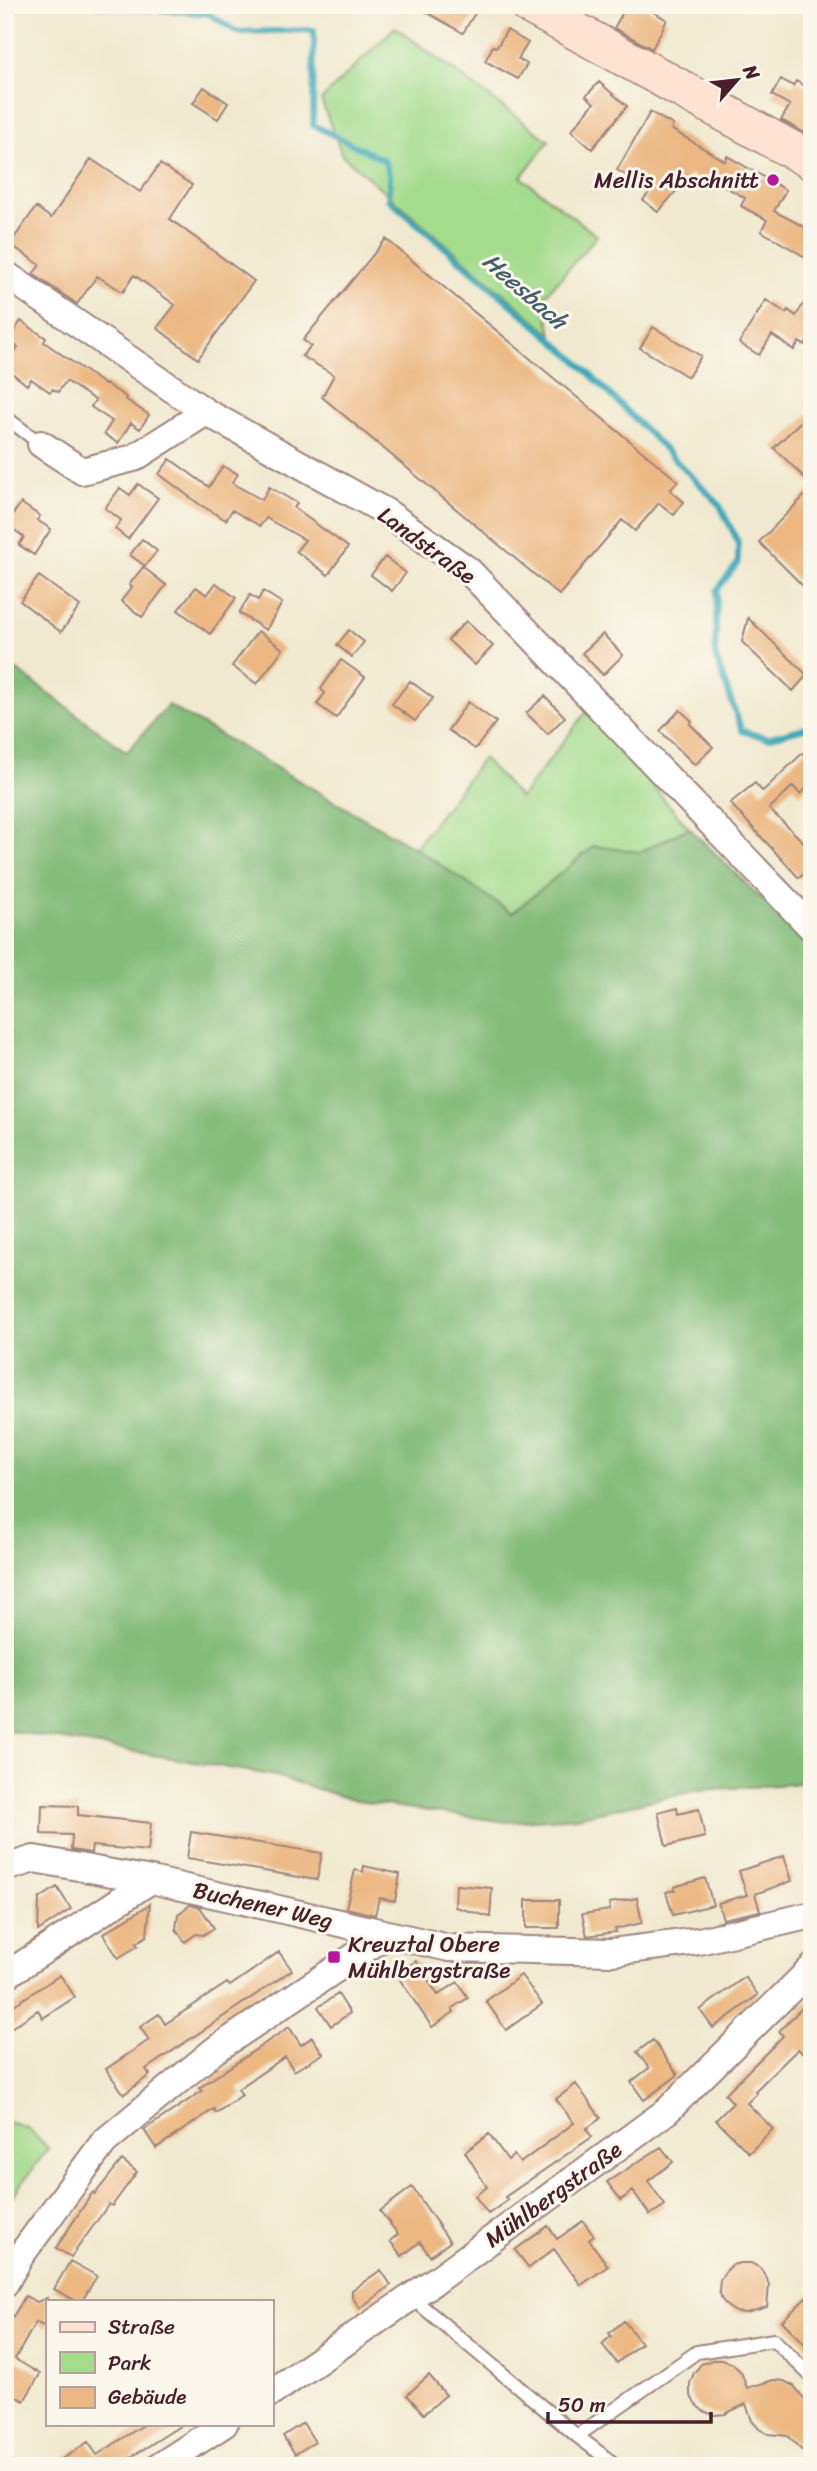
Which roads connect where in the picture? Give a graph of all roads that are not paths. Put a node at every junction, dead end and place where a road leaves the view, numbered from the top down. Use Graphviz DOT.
graph roads {
  1 [pos="529,5"];
  2 [pos="812,161"];
  3 [pos="5,274"];
  4 [pos="206,412"];
  5 [pos="5,417"];
  6 [pos="41,444"];
  7 [pos="812,928"];
  8 [pos="5,1868"];
  9 [pos="151,1880"];
  10 [pos="812,1915"];
  11 [pos="388,1934"];
  12 [pos="812,1968"];
  13 [pos="5,1976"];
  14 [pos="5,2283"];
  15 [pos="411,2297"];
  16 [pos="812,2377"];
  17 [pos="273,2392"];
  18 [pos="221,2426"];
  19 [pos="577,2436"];
  20 [pos="160,2466"];
  21 [pos="617,2466"];
  1 -- 2 [label="main road"];
  3 -- 4 [label="street, Landstraße"];
  4 -- 6 [label="street"];
  4 -- 7 [label="street, Landstraße"];
  5 -- 6 [label="lane"];
  8 -- 9 [label="street, Buchener Weg"];
  9 -- 11 [label="street, Buchener Weg"];
  9 -- 13 [label="street"];
  10 -- 11 [label="street, Buchener Weg"];
  11 -- 14 [label="street"];
  12 -- 15 [label="street, Mühlbergstraße"];
  15 -- 17 [label="street, Mühlbergstraße"];
  15 -- 19 [label="lane"];
  16 -- 19 [label="lane"];
  18 -- 20 [label="street"];
  19 -- 21 [label="lane"];
}
